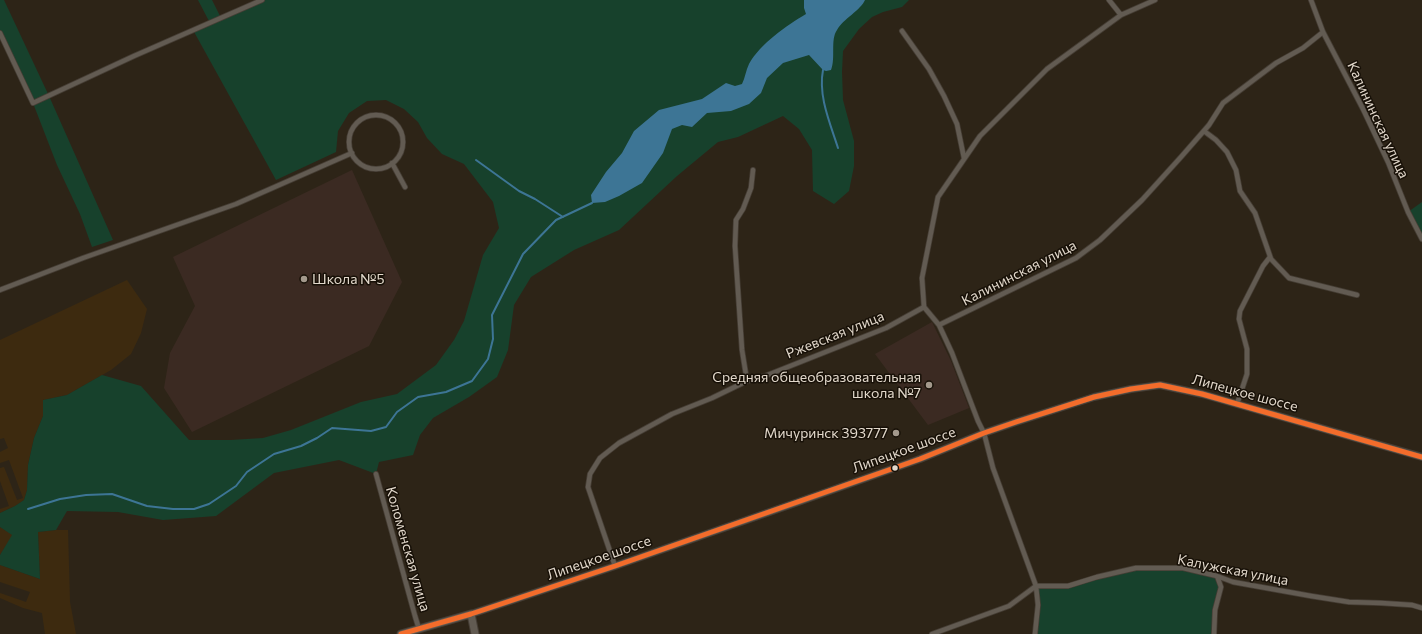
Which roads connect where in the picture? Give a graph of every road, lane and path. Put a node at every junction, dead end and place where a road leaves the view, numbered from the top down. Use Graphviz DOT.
graph roads {
  1 [pos="262,0"];
  2 [pos="1109,0"];
  3 [pos="1155,0"];
  4 [pos="1311,0"];
  5 [pos="1121,15"];
  6 [pos="902,31"];
  7 [pos="1323,32"];
  8 [pos="0,33"];
  9 [pos="1204,131"];
  10 [pos="352,154"];
  11 [pos="964,158"];
  12 [pos="392,163"];
  13 [pos="753,170"];
  14 [pos="405,187"];
  15 [pos="1422,239"];
  16 [pos="1270,257"];
  17 [pos="0,290"];
  18 [pos="1356,295"];
  19 [pos="924,307"];
  20 [pos="939,325"];
  21 [pos="747,381"];
  22 [pos="1238,404"];
  23 [pos="984,433"];
  24 [pos="1422,457"];
  25 [pos="376,474"];
  26 [pos="615,566"];
  27 [pos="1217,576"];
  28 [pos="1036,586"];
  29 [pos="1422,608"];
  30 [pos="470,614"];
  31 [pos="419,629"];
  32 [pos="1216,633"];
  33 [pos="401,634"];
  34 [pos="475,634"];
  35 [pos="932,634"];
  36 [pos="1035,634"];
  1 -- 8 [label="street"];
  2 -- 5 [label="street"];
  3 -- 5 [label="street"];
  4 -- 7 [label="street, Калининская улица"];
  5 -- 11 [label="street"];
  6 -- 11 [label="street"];
  7 -- 9 [label="street, Калининская улица"];
  7 -- 15 [label="street, Калининская улица"];
  9 -- 16 [label="street"];
  9 -- 20 [label="street, Калининская улица"];
  10 -- 12 [label="street"];
  10 -- 12 [label="street"];
  10 -- 17 [label="street"];
  11 -- 19 [label="street"];
  12 -- 14 [label="street"];
  13 -- 21 [label="street"];
  16 -- 18 [label="street"];
  16 -- 22 [label="street"];
  19 -- 20 [label="street"];
  19 -- 21 [label="street, Ржевская улица"];
  20 -- 23 [label="street"];
  21 -- 26 [label="street, Ржевская улица"];
  22 -- 23 [label="street, Липецкое шоссе"];
  22 -- 24 [label="street, Липецкое шоссе"];
  23 -- 26 [label="street, Липецкое шоссе"];
  23 -- 28 [label="street"];
  25 -- 31 [label="street, Коломенская улица"];
  26 -- 30 [label="street, Липецкое шоссе"];
  27 -- 28 [label="street, Калужская улица"];
  27 -- 29 [label="street, Калужская улица"];
  27 -- 32 [label="street"];
  28 -- 35 [label="street"];
  28 -- 36 [label="street"];
  30 -- 31 [label="main road, Липецкое шоссе"];
  30 -- 34 [label="main road"];
  31 -- 33 [label="main road, Липецкое шоссе"];
}
